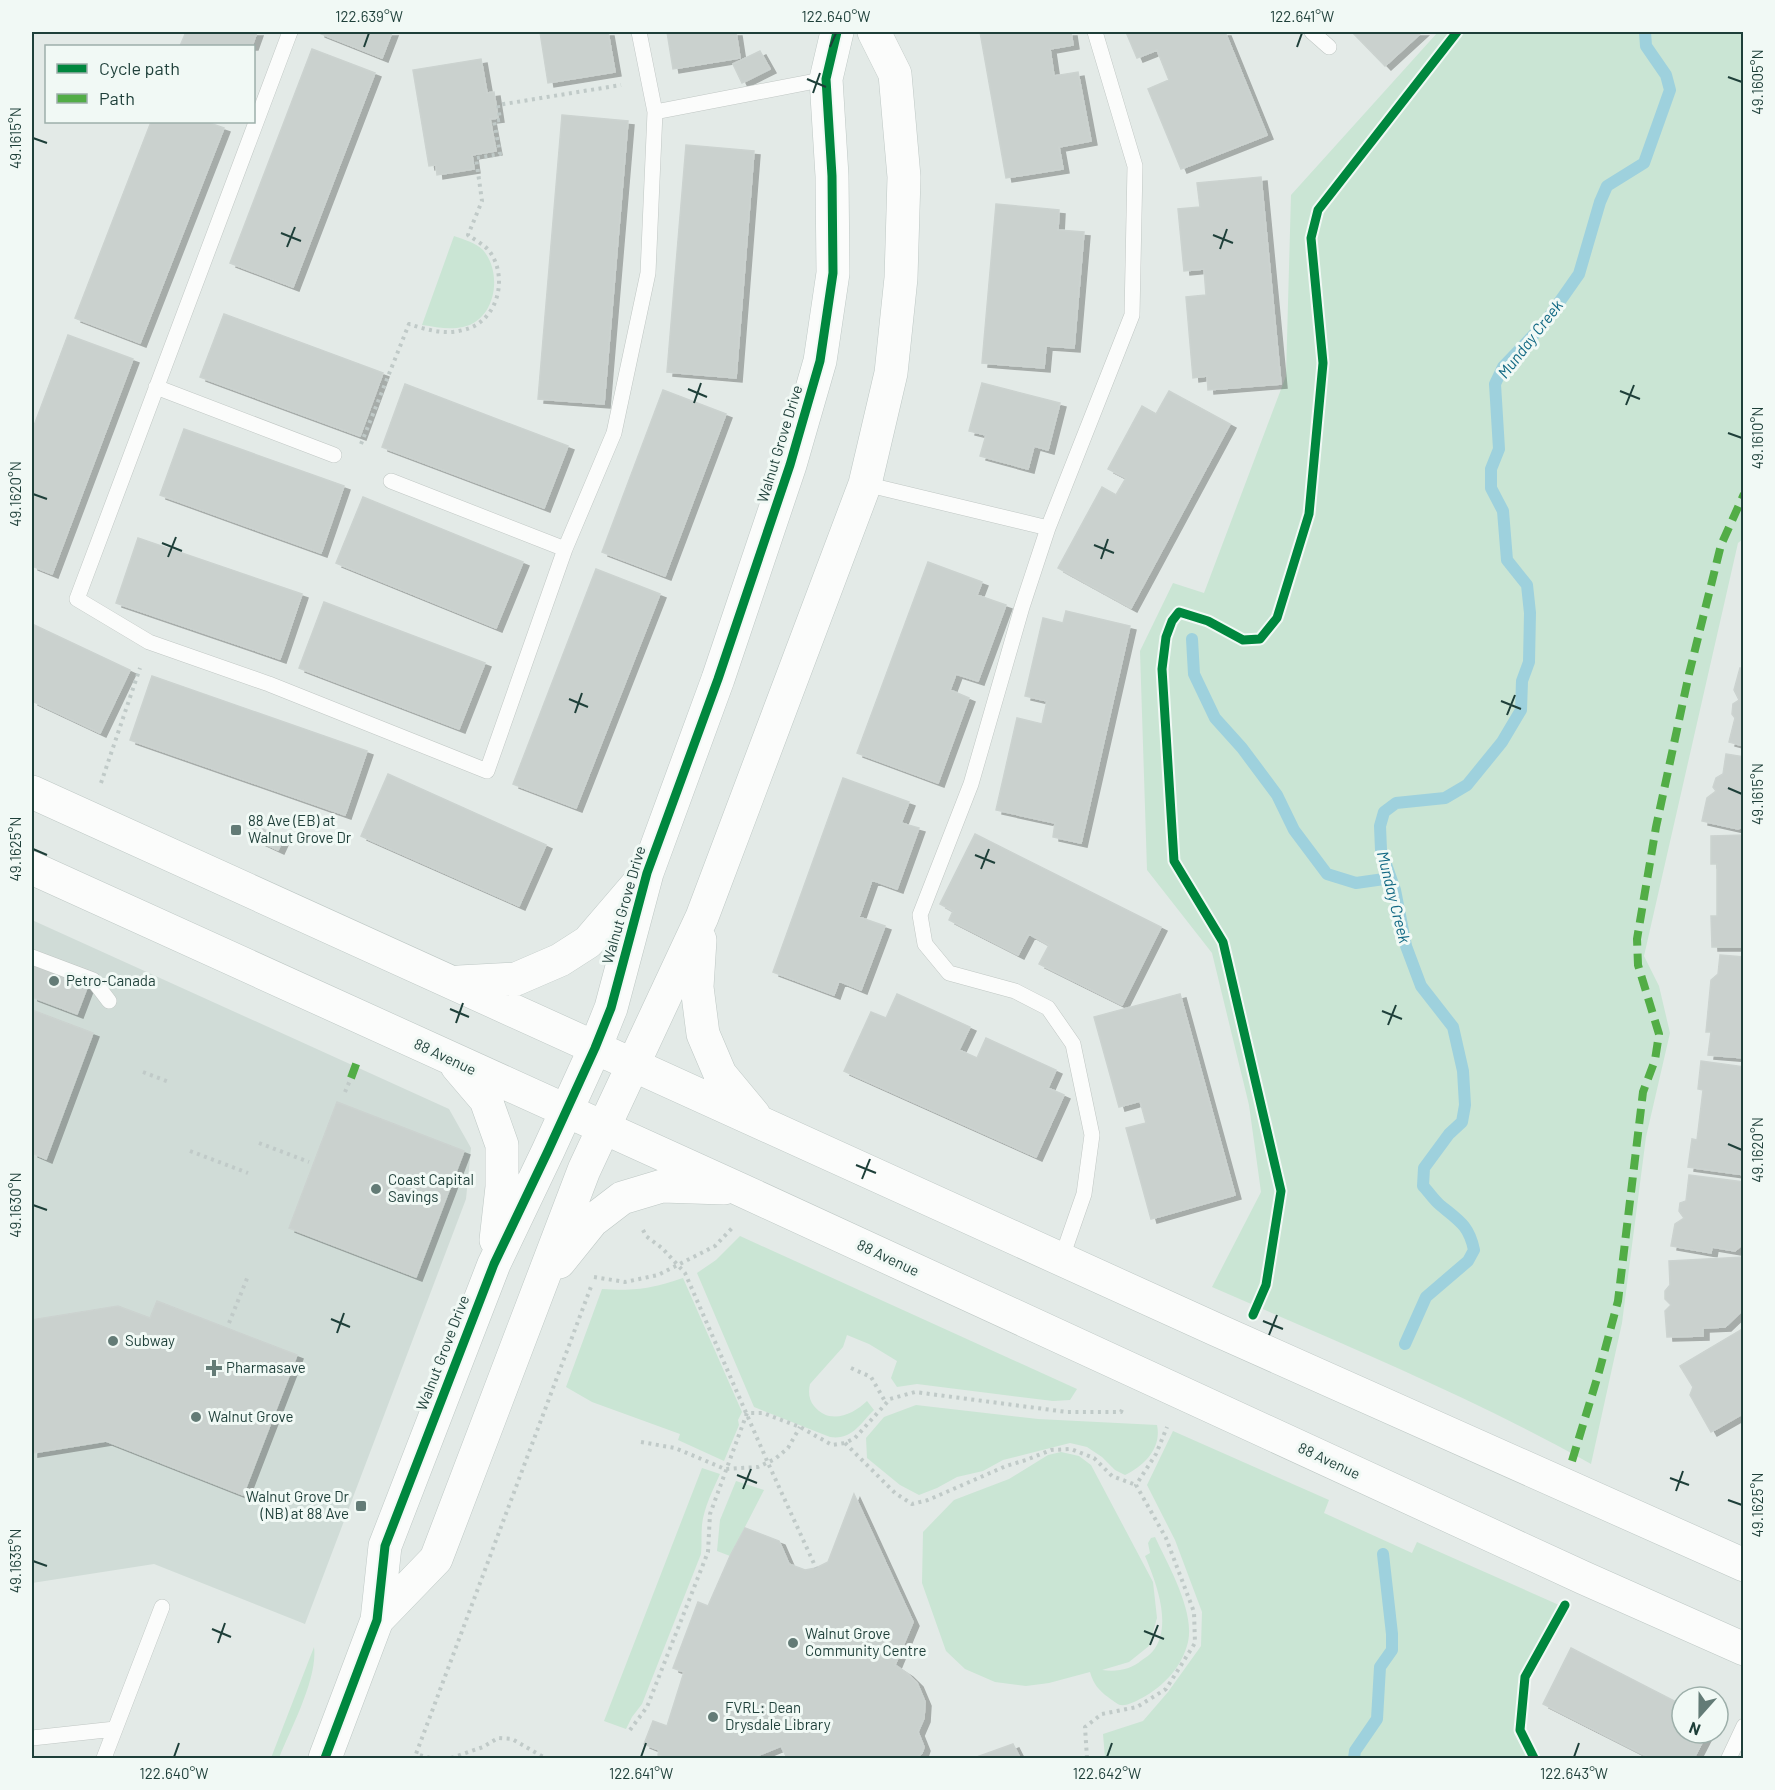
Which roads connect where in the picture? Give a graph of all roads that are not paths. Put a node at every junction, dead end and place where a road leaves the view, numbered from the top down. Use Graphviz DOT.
graph roads {
  1 [pos="290,32"];
  2 [pos="639,32"];
  3 [pos="837,32"];
  4 [pos="874,32"];
  5 [pos="1095,32"];
  6 [pos="1312,32"];
  7 [pos="1329,47"];
  8 [pos="826,79"];
  9 [pos="655,112"];
  10 [pos="156,387"];
  11 [pos="334,455"];
  12 [pos="391,481"];
  13 [pos="865,484"];
  14 [pos="1048,528"];
  15 [pos="565,549"];
  16 [pos="32,792"];
  17 [pos="32,868"];
  18 [pos="647,873"];
  19 [pos="702,917"];
  20 [pos="32,957"];
  21 [pos="451,982"];
  22 [pos="109,1001"];
  23 [pos="595,1048"];
  24 [pos="452,1060"];
  25 [pos="633,1065"];
  26 [pos="566,1111"];
  27 [pos="761,1123"];
  28 [pos="603,1128"];
  29 [pos="739,1189"];
  30 [pos="1062,1260"];
  31 [pos="494,1264"];
  32 [pos="542,1282"];
  33 [pos="1743,1565"];
  34 [pos="162,1607"];
  35 [pos="377,1620"];
  36 [pos="1743,1649"];
  37 [pos="1743,1726"];
  38 [pos="115,1730"];
  39 [pos="32,1737"];
  40 [pos="104,1758"];
  41 [pos="325,1758"];
  42 [pos="1729,1758"];
  1 -- 10 [label="lane"];
  2 -- 9 [label="lane"];
  3 -- 8 [label="main road, Walnut Grove Drive"];
  4 -- 13 [label="main road, Walnut Grove Drive"];
  5 -- 14 [label="lane"];
  6 -- 7 [label="lane"];
  8 -- 9 [label="lane"];
  8 -- 18 [label="main road, Walnut Grove Drive"];
  9 -- 15 [label="lane"];
  10 -- 11 [label="lane"];
  10 -- 15 [label="lane"];
  12 -- 15 [label="lane"];
  13 -- 14 [label="lane"];
  13 -- 19 [label="main road, Walnut Grove Drive"];
  14 -- 30 [label="lane"];
  16 -- 21 [label="main road"];
  17 -- 24 [label="main road, 88 Avenue"];
  18 -- 21 [label="main road"];
  18 -- 23 [label="main road, Walnut Grove Drive"];
  19 -- 25 [label="main road, Walnut Grove Drive"];
  19 -- 27 [label="main road"];
  20 -- 22 [label="lane"];
  21 -- 23 [label="main road"];
  23 -- 25 [label="main road"];
  23 -- 26 [label="main road, Walnut Grove Drive"];
  24 -- 26 [label="main road, 88 Avenue"];
  24 -- 31 [label="main road"];
  25 -- 27 [label="main road"];
  25 -- 28 [label="main road, Walnut Grove Drive"];
  26 -- 28 [label="main road, 88 Avenue"];
  26 -- 31 [label="main road, Walnut Grove Drive"];
  27 -- 30 [label="main road"];
  28 -- 29 [label="main road, 88 Avenue"];
  28 -- 32 [label="main road, Walnut Grove Drive"];
  29 -- 32 [label="main road"];
  29 -- 36 [label="main road, 88 Avenue"];
  30 -- 33 [label="main road"];
  31 -- 35 [label="main road, Walnut Grove Drive"];
  32 -- 35 [label="main road, Walnut Grove Drive"];
  34 -- 38 [label="lane"];
  35 -- 41 [label="main road, Walnut Grove Drive"];
  37 -- 42 [label="lane"];
  38 -- 39 [label="lane"];
  38 -- 40 [label="lane"];
}
